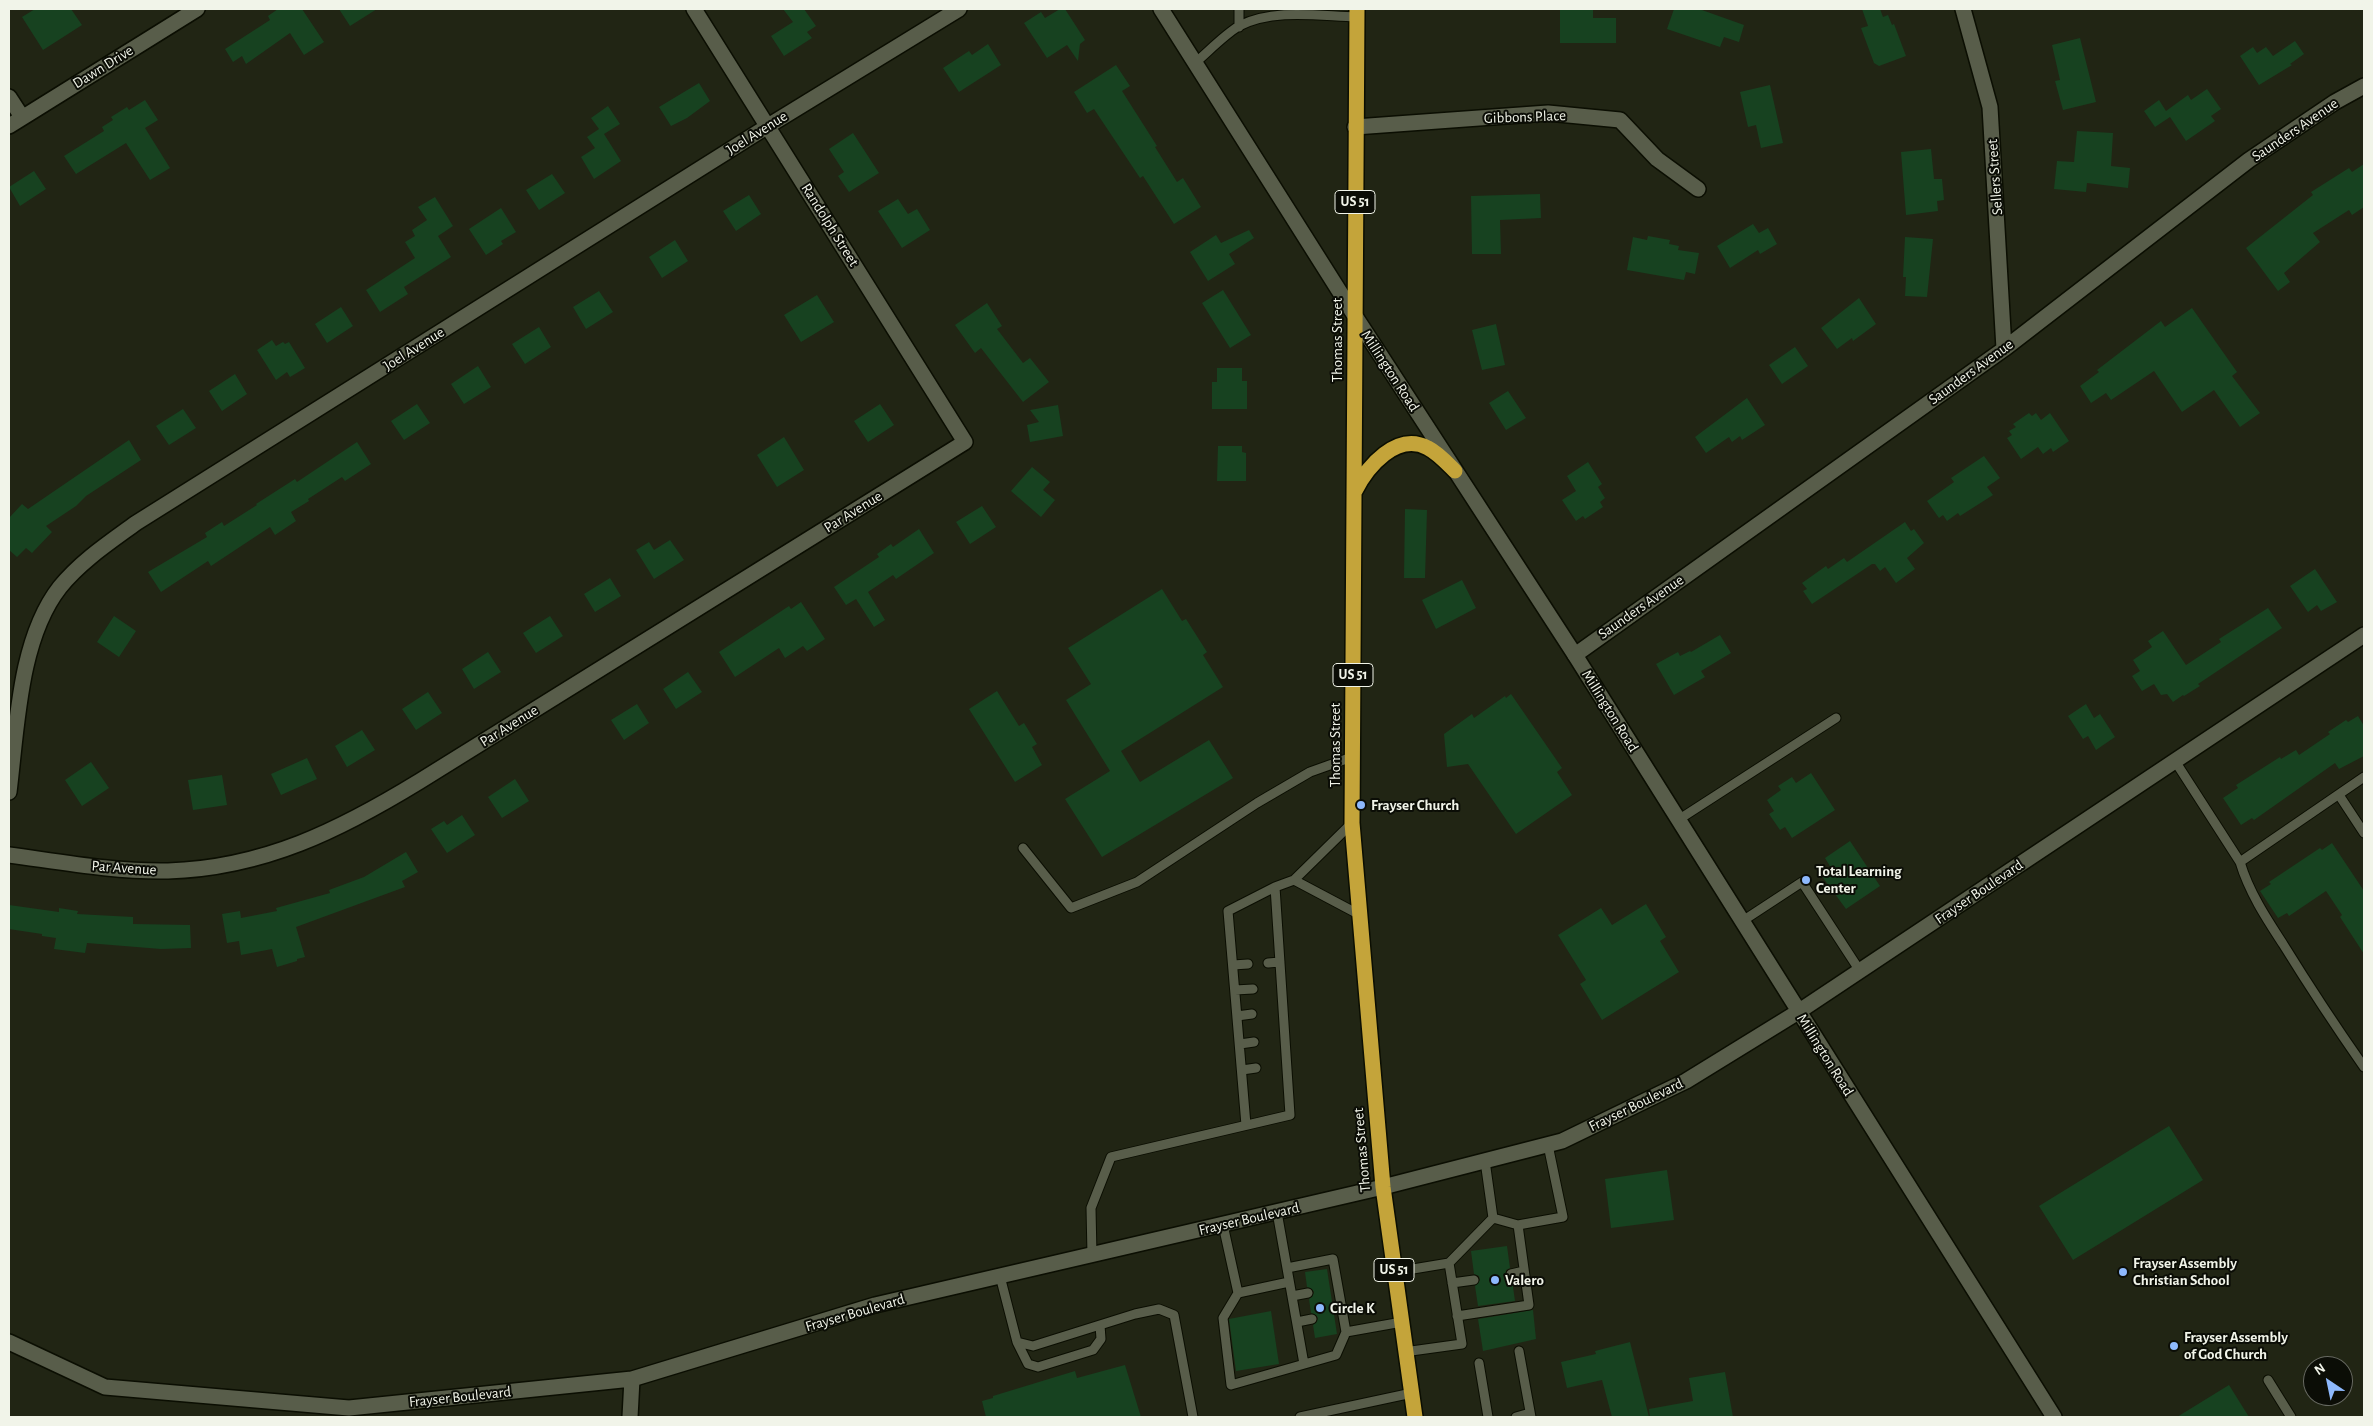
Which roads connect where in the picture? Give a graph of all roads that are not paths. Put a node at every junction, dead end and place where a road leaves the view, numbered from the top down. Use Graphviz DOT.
graph roads {
  1 [pos="197,9"];
  2 [pos="694,9"];
  3 [pos="959,9"];
  4 [pos="1161,9"];
  5 [pos="1240,9"];
  6 [pos="1963,9"];
  7 [pos="1284,12"];
  8 [pos="1356,13"];
  9 [pos="1239,26"];
  10 [pos="1195,63"];
  11 [pos="2364,86"];
  12 [pos="9,96"];
  13 [pos="22,117"];
  14 [pos="9,126"];
  15 [pos="768,126"];
  16 [pos="1356,126"];
  17 [pos="1698,189"];
  18 [pos="1355,316"];
  19 [pos="2004,349"];
  20 [pos="965,442"];
  21 [pos="1455,471"];
  22 [pos="1354,495"];
  23 [pos="2364,635"];
  24 [pos="1575,655"];
  25 [pos="1836,718"];
  26 [pos="1352,757"];
  27 [pos="2175,761"];
  28 [pos="2364,777"];
  29 [pos="9,792"];
  30 [pos="2339,795"];
  31 [pos="1678,820"];
  32 [pos="1352,823"];
  33 [pos="2364,832"];
  34 [pos="1023,848"];
  35 [pos="9,855"];
  36 [pos="2240,862"];
  37 [pos="1294,880"];
  38 [pos="1275,887"];
  39 [pos="1360,915"];
  40 [pos="1742,922"];
  41 [pos="1280,962"];
  42 [pos="1268,963"];
  43 [pos="1248,964"];
  44 [pos="1233,965"];
  45 [pos="1860,971"];
  46 [pos="1281,987"];
  47 [pos="1270,988"];
  48 [pos="1253,989"];
  49 [pos="1235,990"];
  50 [pos="1283,1012"];
  51 [pos="1798,1012"];
  52 [pos="1273,1013"];
  53 [pos="1252,1014"];
  54 [pos="1237,1016"];
  55 [pos="1254,1042"];
  56 [pos="1240,1044"];
  57 [pos="2364,1067"];
  58 [pos="1256,1068"];
  59 [pos="1242,1070"];
  60 [pos="1246,1125"];
  61 [pos="1548,1144"];
  62 [pos="1484,1161"];
  63 [pos="1383,1187"];
  64 [pos="1277,1212"];
  65 [pos="1493,1218"];
  66 [pos="1223,1224"];
  67 [pos="1518,1225"];
  68 [pos="1092,1255"];
  69 [pos="1450,1263"];
  70 [pos="1287,1268"];
  71 [pos="1524,1271"];
  72 [pos="1395,1272"];
  73 [pos="1511,1274"];
  74 [pos="1000,1276"];
  75 [pos="1474,1280"];
  76 [pos="1290,1282"];
  77 [pos="1452,1283"];
  78 [pos="1238,1293"];
  79 [pos="1308,1293"];
  80 [pos="1292,1296"];
  81 [pos="1457,1316"];
  82 [pos="1312,1319"];
  83 [pos="1297,1322"];
  84 [pos="1402,1322"];
  85 [pos="1100,1325"];
  86 [pos="1346,1332"];
  87 [pos="9,1342"];
  88 [pos="1017,1342"];
  89 [pos="1404,1352"];
  90 [pos="1519,1352"];
  91 [pos="1480,1363"];
  92 [pos="1304,1364"];
  93 [pos="632,1379"];
  94 [pos="2268,1380"];
  95 [pos="1412,1393"];
  96 [pos="1530,1415"];
  97 [pos="630,1417"];
  98 [pos="1193,1417"];
  99 [pos="1300,1417"];
  100 [pos="1415,1417"];
  101 [pos="1488,1417"];
  102 [pos="1516,1417"];
  103 [pos="2054,1417"];
  104 [pos="2291,1417"];
  1 -- 13 [label="street, Dawn Drive"];
  2 -- 15 [label="street, Randolph Street"];
  3 -- 15 [label="street, Joel Avenue"];
  4 -- 10 [label="street, Millington Road"];
  5 -- 9 [label="lane"];
  6 -- 19 [label="street, Sellers Street"];
  7 -- 8 [label="lane"];
  7 -- 9 [label="lane"];
  8 -- 16 [label="highway, Thomas Street / US 51"];
  9 -- 10 [label="lane"];
  10 -- 18 [label="street, Millington Road"];
  11 -- 19 [label="street, Saunders Avenue"];
  12 -- 13 [label="street"];
  13 -- 14 [label="street, Dawn Drive"];
  15 -- 20 [label="street, Randolph Street"];
  15 -- 29 [label="street, Joel Avenue"];
  16 -- 17 [label="street, Gibbons Place"];
  16 -- 18 [label="highway, Thomas Street / US 51"];
  18 -- 21 [label="street, Millington Road"];
  18 -- 22 [label="highway, Thomas Street / US 51"];
  19 -- 24 [label="street, Saunders Avenue"];
  20 -- 35 [label="street, Par Avenue"];
  21 -- 22 [label="highway"];
  21 -- 24 [label="street, Millington Road"];
  22 -- 26 [label="highway, Thomas Street / US 51"];
  23 -- 27 [label="street, Frayser Boulevard"];
  24 -- 31 [label="street, Millington Road"];
  25 -- 31 [label="lane"];
  26 -- 32 [label="highway, Thomas Street / US 51"];
  26 -- 34 [label="lane"];
  27 -- 36 [label="lane"];
  27 -- 45 [label="street, Frayser Boulevard"];
  28 -- 30 [label="lane"];
  30 -- 33 [label="lane"];
  30 -- 36 [label="lane"];
  31 -- 40 [label="street, Millington Road"];
  32 -- 37 [label="lane"];
  32 -- 39 [label="highway, Thomas Street / US 51"];
  36 -- 57 [label="lane"];
  37 -- 38 [label="lane"];
  37 -- 39 [label="lane"];
  38 -- 41 [label="lane"];
  38 -- 44 [label="lane"];
  39 -- 63 [label="highway, Thomas Street / US 51"];
  40 -- 45 [label="lane"];
  40 -- 51 [label="street, Millington Road"];
  41 -- 42 [label="lane"];
  41 -- 46 [label="lane"];
  43 -- 44 [label="lane"];
  44 -- 49 [label="lane"];
  45 -- 51 [label="street, Frayser Boulevard"];
  46 -- 47 [label="lane"];
  46 -- 50 [label="lane"];
  48 -- 49 [label="lane"];
  49 -- 54 [label="lane"];
  50 -- 52 [label="lane"];
  50 -- 60 [label="lane"];
  51 -- 61 [label="street, Frayser Boulevard"];
  51 -- 103 [label="street, Millington Road"];
  53 -- 54 [label="lane"];
  54 -- 56 [label="lane"];
  55 -- 56 [label="lane"];
  56 -- 59 [label="lane"];
  58 -- 59 [label="lane"];
  59 -- 60 [label="lane"];
  60 -- 68 [label="lane"];
  61 -- 62 [label="street, Frayser Boulevard"];
  61 -- 67 [label="lane"];
  62 -- 63 [label="street, Frayser Boulevard"];
  62 -- 65 [label="lane"];
  63 -- 64 [label="street, Frayser Boulevard"];
  63 -- 72 [label="highway, Thomas Street / US 51"];
  64 -- 66 [label="street, Frayser Boulevard"];
  64 -- 70 [label="lane"];
  65 -- 67 [label="lane"];
  65 -- 69 [label="lane"];
  66 -- 68 [label="street, Frayser Boulevard"];
  66 -- 78 [label="lane"];
  67 -- 71 [label="lane"];
  68 -- 74 [label="street, Frayser Boulevard"];
  69 -- 72 [label="lane"];
  69 -- 77 [label="lane"];
  70 -- 76 [label="lane"];
  70 -- 86 [label="lane"];
  71 -- 73 [label="lane"];
  71 -- 81 [label="lane"];
  72 -- 84 [label="highway, Thomas Street / US 51"];
  74 -- 88 [label="lane"];
  74 -- 93 [label="street, Frayser Boulevard"];
  75 -- 77 [label="lane"];
  76 -- 78 [label="lane"];
  76 -- 80 [label="lane"];
  77 -- 81 [label="lane"];
  78 -- 92 [label="lane"];
  79 -- 80 [label="lane"];
  80 -- 83 [label="lane"];
  81 -- 89 [label="lane"];
  82 -- 83 [label="lane"];
  83 -- 92 [label="lane"];
  84 -- 86 [label="lane"];
  84 -- 89 [label="highway, Thomas Street / US 51"];
  85 -- 88 [label="lane"];
  85 -- 88 [label="lane"];
  85 -- 98 [label="lane"];
  86 -- 92 [label="lane"];
  87 -- 93 [label="street, Frayser Boulevard"];
  89 -- 95 [label="highway, Thomas Street / US 51"];
  90 -- 96 [label="lane"];
  91 -- 101 [label="lane"];
  93 -- 97 [label="street"];
  94 -- 104 [label="lane"];
  95 -- 99 [label="lane"];
  95 -- 100 [label="highway, Thomas Street / US 51"];
  96 -- 102 [label="lane"];
}
